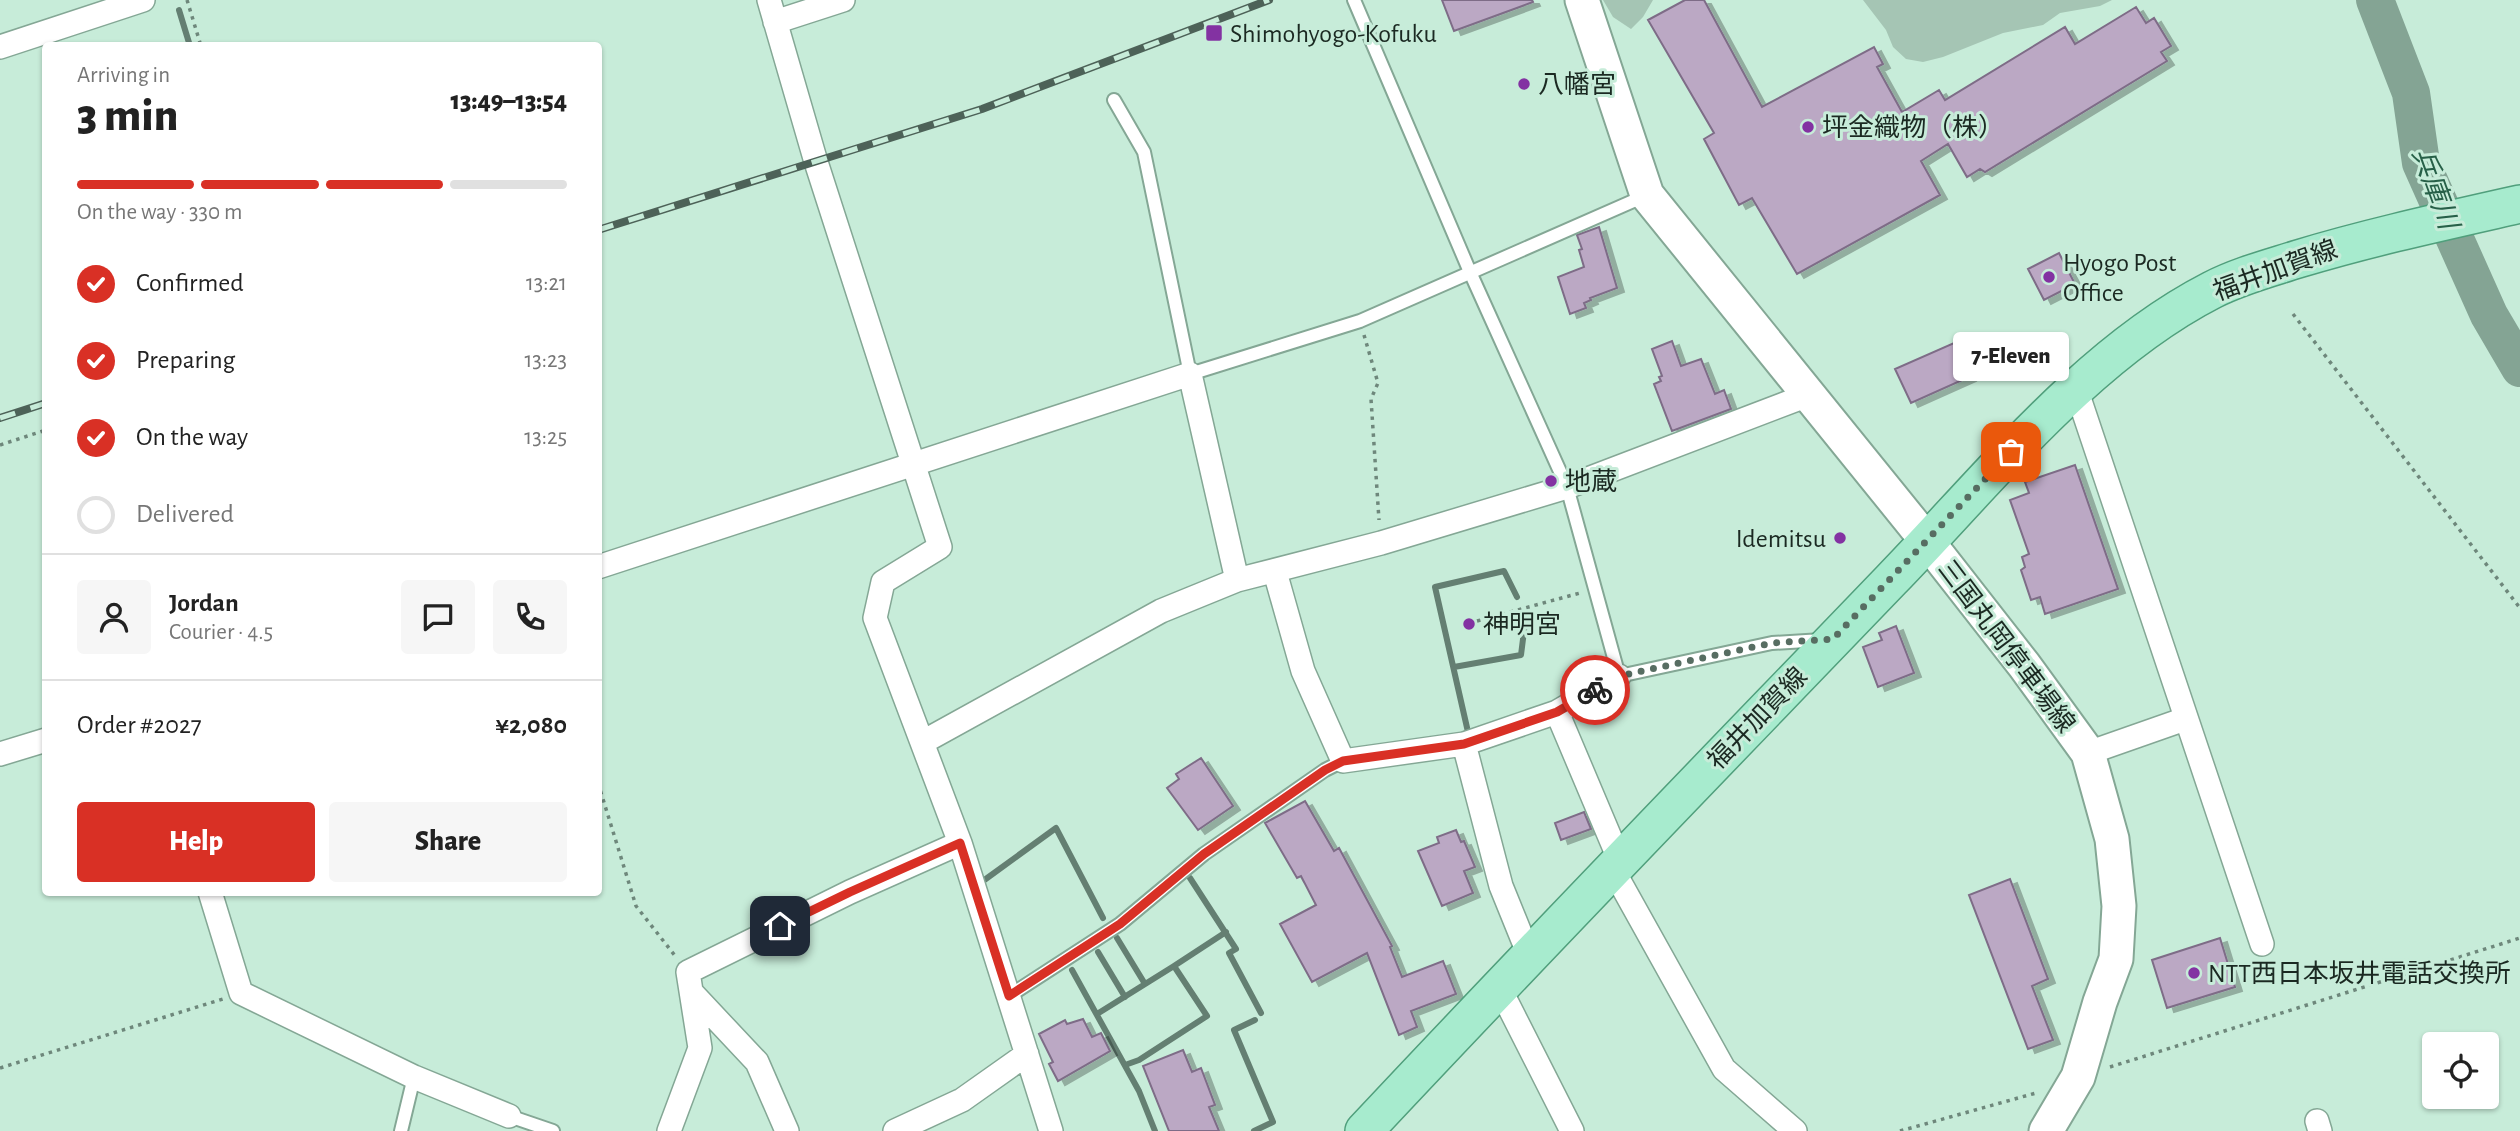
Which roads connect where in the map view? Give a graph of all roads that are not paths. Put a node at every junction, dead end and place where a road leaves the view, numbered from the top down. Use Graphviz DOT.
graph roads {
  1 [pos="144,0"];
  2 [pos="769,0"];
  3 [pos="843,0"];
  4 [pos="1354,0"];
  5 [pos="1582,0"];
  6 [pos="775,22"];
  7 [pos="0,47"];
  8 [pos="1114,100"];
  9 [pos="1647,195"];
  10 [pos="2520,204"];
  11 [pos="1470,272"];
  12 [pos="1190,374"];
  13 [pos="2076,389"];
  14 [pos="1808,395"];
  15 [pos="913,466"];
  16 [pos="1567,487"];
  17 [pos="1927,541"];
  18 [pos="602,566"];
  19 [pos="1275,572"];
  20 [pos="1237,580"];
  21 [pos="1833,639"];
  22 [pos="1619,676"];
  23 [pos="1557,712"];
  24 [pos="2185,719"];
  25 [pos="42,741"];
  26 [pos="923,742"];
  27 [pos="1464,744"];
  28 [pos="2088,753"];
  29 [pos="0,754"];
  30 [pos="1343,761"];
  31 [pos="960,843"];
  32 [pos="1616,865"];
  33 [pos="211,896"];
  34 [pos="2262,944"];
  35 [pos="1529,955"];
  36 [pos="690,983"];
  37 [pos="1499,987"];
  38 [pos="1009,996"];
  39 [pos="1027,1054"];
  40 [pos="414,1077"];
  41 [pos="509,1116"];
  42 [pos="401,1131"];
  43 [pos="553,1131"];
  44 [pos="669,1131"];
  45 [pos="787,1131"];
  46 [pos="895,1131"];
  47 [pos="1051,1131"];
  48 [pos="1364,1131"];
  49 [pos="1572,1131"];
  50 [pos="1795,1131"];
  51 [pos="2046,1131"];
  1 -- 7 [label="street"];
  2 -- 6 [label="street"];
  3 -- 6 [label="street"];
  4 -- 11 [label="lane"];
  5 -- 9 [label="main road, 三国丸岡停車場線"];
  6 -- 15 [label="street"];
  8 -- 12 [label="lane"];
  9 -- 11 [label="lane"];
  9 -- 14 [label="main road, 三国丸岡停車場線"];
  10 -- 13 [label="main road, 福井加賀線"];
  11 -- 12 [label="lane"];
  11 -- 16 [label="lane"];
  12 -- 15 [label="street"];
  12 -- 20 [label="street"];
  13 -- 17 [label="main road, 福井加賀線"];
  13 -- 24 [label="street"];
  14 -- 16 [label="street"];
  14 -- 17 [label="main road, 三国丸岡停車場線"];
  15 -- 18 [label="street"];
  15 -- 26 [label="street"];
  16 -- 19 [label="street"];
  16 -- 22 [label="lane"];
  17 -- 21 [label="main road, 福井加賀線"];
  17 -- 28 [label="main road, 三国丸岡停車場線"];
  19 -- 20 [label="street"];
  19 -- 30 [label="street"];
  20 -- 26 [label="street"];
  21 -- 22 [label="lane"];
  21 -- 32 [label="main road, 福井加賀線"];
  22 -- 23 [label="street"];
  23 -- 27 [label="street"];
  23 -- 32 [label="street"];
  24 -- 28 [label="street"];
  24 -- 34 [label="street"];
  25 -- 29 [label="street"];
  26 -- 31 [label="street"];
  27 -- 30 [label="street"];
  27 -- 35 [label="street"];
  28 -- 51 [label="main road, 三国丸岡停車場線"];
  30 -- 38 [label="lane"];
  31 -- 36 [label="street"];
  31 -- 38 [label="street"];
  32 -- 35 [label="main road, 福井加賀線"];
  32 -- 50 [label="street"];
  33 -- 40 [label="street"];
  35 -- 37 [label="main road, 福井加賀線"];
  36 -- 44 [label="street"];
  36 -- 45 [label="street"];
  37 -- 48 [label="main road, 福井加賀線"];
  37 -- 49 [label="street"];
  38 -- 39 [label="street"];
  39 -- 46 [label="street"];
  39 -- 47 [label="street"];
  40 -- 41 [label="street"];
  40 -- 42 [label="lane"];
  41 -- 43 [label="lane"];
}
